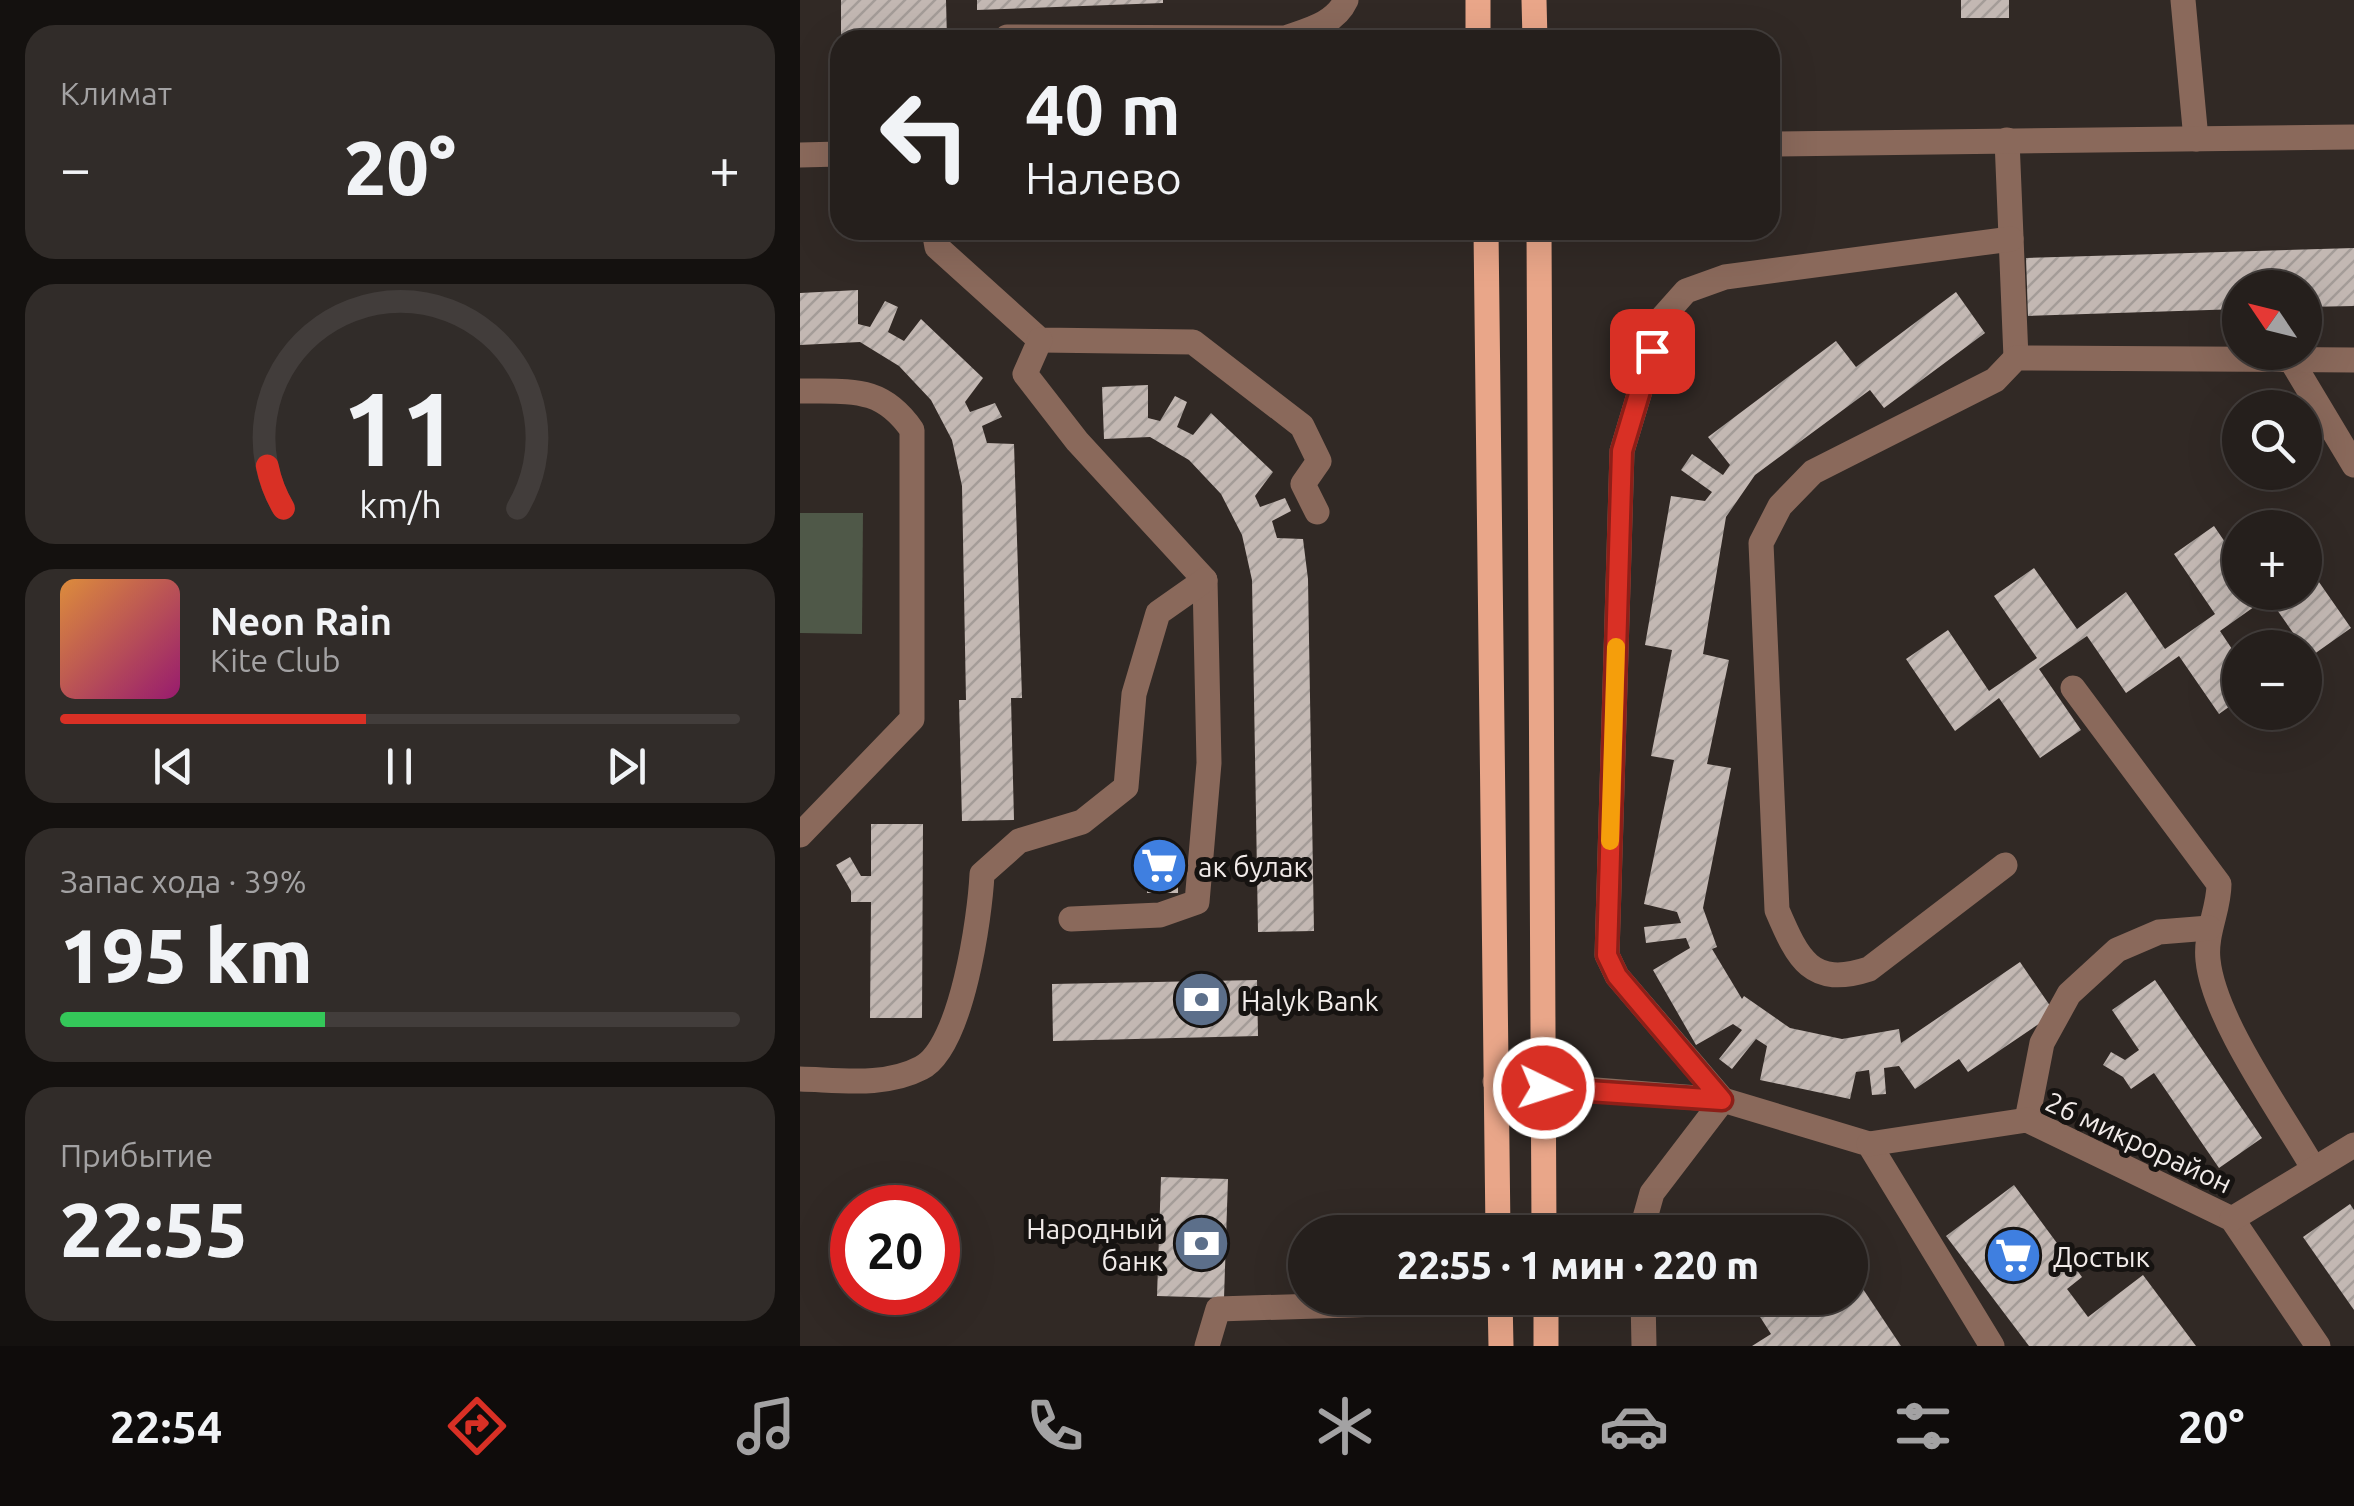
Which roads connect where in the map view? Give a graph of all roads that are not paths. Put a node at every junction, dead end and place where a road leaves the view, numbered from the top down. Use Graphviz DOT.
graph roads {
  1 [pos="1346,0"];
  2 [pos="1478,0"];
  3 [pos="1534,0"];
  4 [pos="2182,0"];
  5 [pos="1309,30"];
  6 [pos="1478,30"];
  7 [pos="1536,30"];
  8 [pos="2354,137"];
  9 [pos="2196,139"];
  10 [pos="2007,140"];
  11 [pos="1780,144"];
  12 [pos="800,154"];
  13 [pos="830,154"];
  14 [pos="2011,239"];
  15 [pos="936,240"];
  16 [pos="1486,240"];
  17 [pos="1539,240"];
  18 [pos="1040,340"];
  19 [pos="2016,358"];
  20 [pos="2222,359"];
  21 [pos="2322,360"];
  22 [pos="2354,360"];
  23 [pos="2297,370"];
  24 [pos="800,391"];
  25 [pos="2354,465"];
  26 [pos="1316,512"];
  27 [pos="1205,580"];
  28 [pos="2074,688"];
  29 [pos="800,834"];
  30 [pos="2005,865"];
  31 [pos="1071,919"];
  32 [pos="2209,928"];
  33 [pos="800,1080"];
  34 [pos="1495,1082"];
  35 [pos="1544,1088"];
  36 [pos="1722,1100"];
  37 [pos="2026,1120"];
  38 [pos="1868,1144"];
  39 [pos="2354,1145"];
  40 [pos="2312,1166"];
  41 [pos="1498,1215"];
  42 [pos="1544,1215"];
  43 [pos="1646,1215"];
  44 [pos="2232,1218"];
  45 [pos="1288,1306"];
  46 [pos="1500,1315"];
  47 [pos="1546,1315"];
  48 [pos="1643,1315"];
  49 [pos="1207,1346"];
  50 [pos="1501,1346"];
  51 [pos="1546,1346"];
  52 [pos="1644,1346"];
  53 [pos="1992,1346"];
  54 [pos="2318,1346"];
  1 -- 5 [label="street"];
  2 -- 6 [label="main road"];
  3 -- 7 [label="main road"];
  4 -- 9 [label="street"];
  8 -- 9 [label="street"];
  9 -- 10 [label="street"];
  10 -- 11 [label="street"];
  10 -- 14 [label="street"];
  12 -- 13 [label="street"];
  14 -- 19 [label="street"];
  14 -- 36 [label="street"];
  15 -- 18 [label="street"];
  16 -- 34 [label="main road"];
  17 -- 35 [label="main road"];
  18 -- 26 [label="street"];
  18 -- 27 [label="street"];
  19 -- 20 [label="street"];
  19 -- 30 [label="street"];
  21 -- 22 [label="street"];
  23 -- 25 [label="street"];
  24 -- 29 [label="street"];
  27 -- 31 [label="street"];
  27 -- 33 [label="street"];
  28 -- 32 [label="street"];
  32 -- 37 [label="street"];
  32 -- 40 [label="street"];
  34 -- 35 [label="street"];
  34 -- 41 [label="main road"];
  35 -- 36 [label="street"];
  35 -- 42 [label="main road"];
  36 -- 38 [label="street"];
  36 -- 43 [label="street"];
  37 -- 38 [label="street, 26 микрорайон"];
  37 -- 44 [label="street, 26 микрорайон"];
  38 -- 53 [label="street"];
  39 -- 40 [label="street"];
  40 -- 44 [label="street"];
  44 -- 54 [label="street, 26 микрорайон"];
  45 -- 49 [label="street"];
  46 -- 50 [label="main road"];
  47 -- 51 [label="main road"];
  48 -- 52 [label="street"];
}
